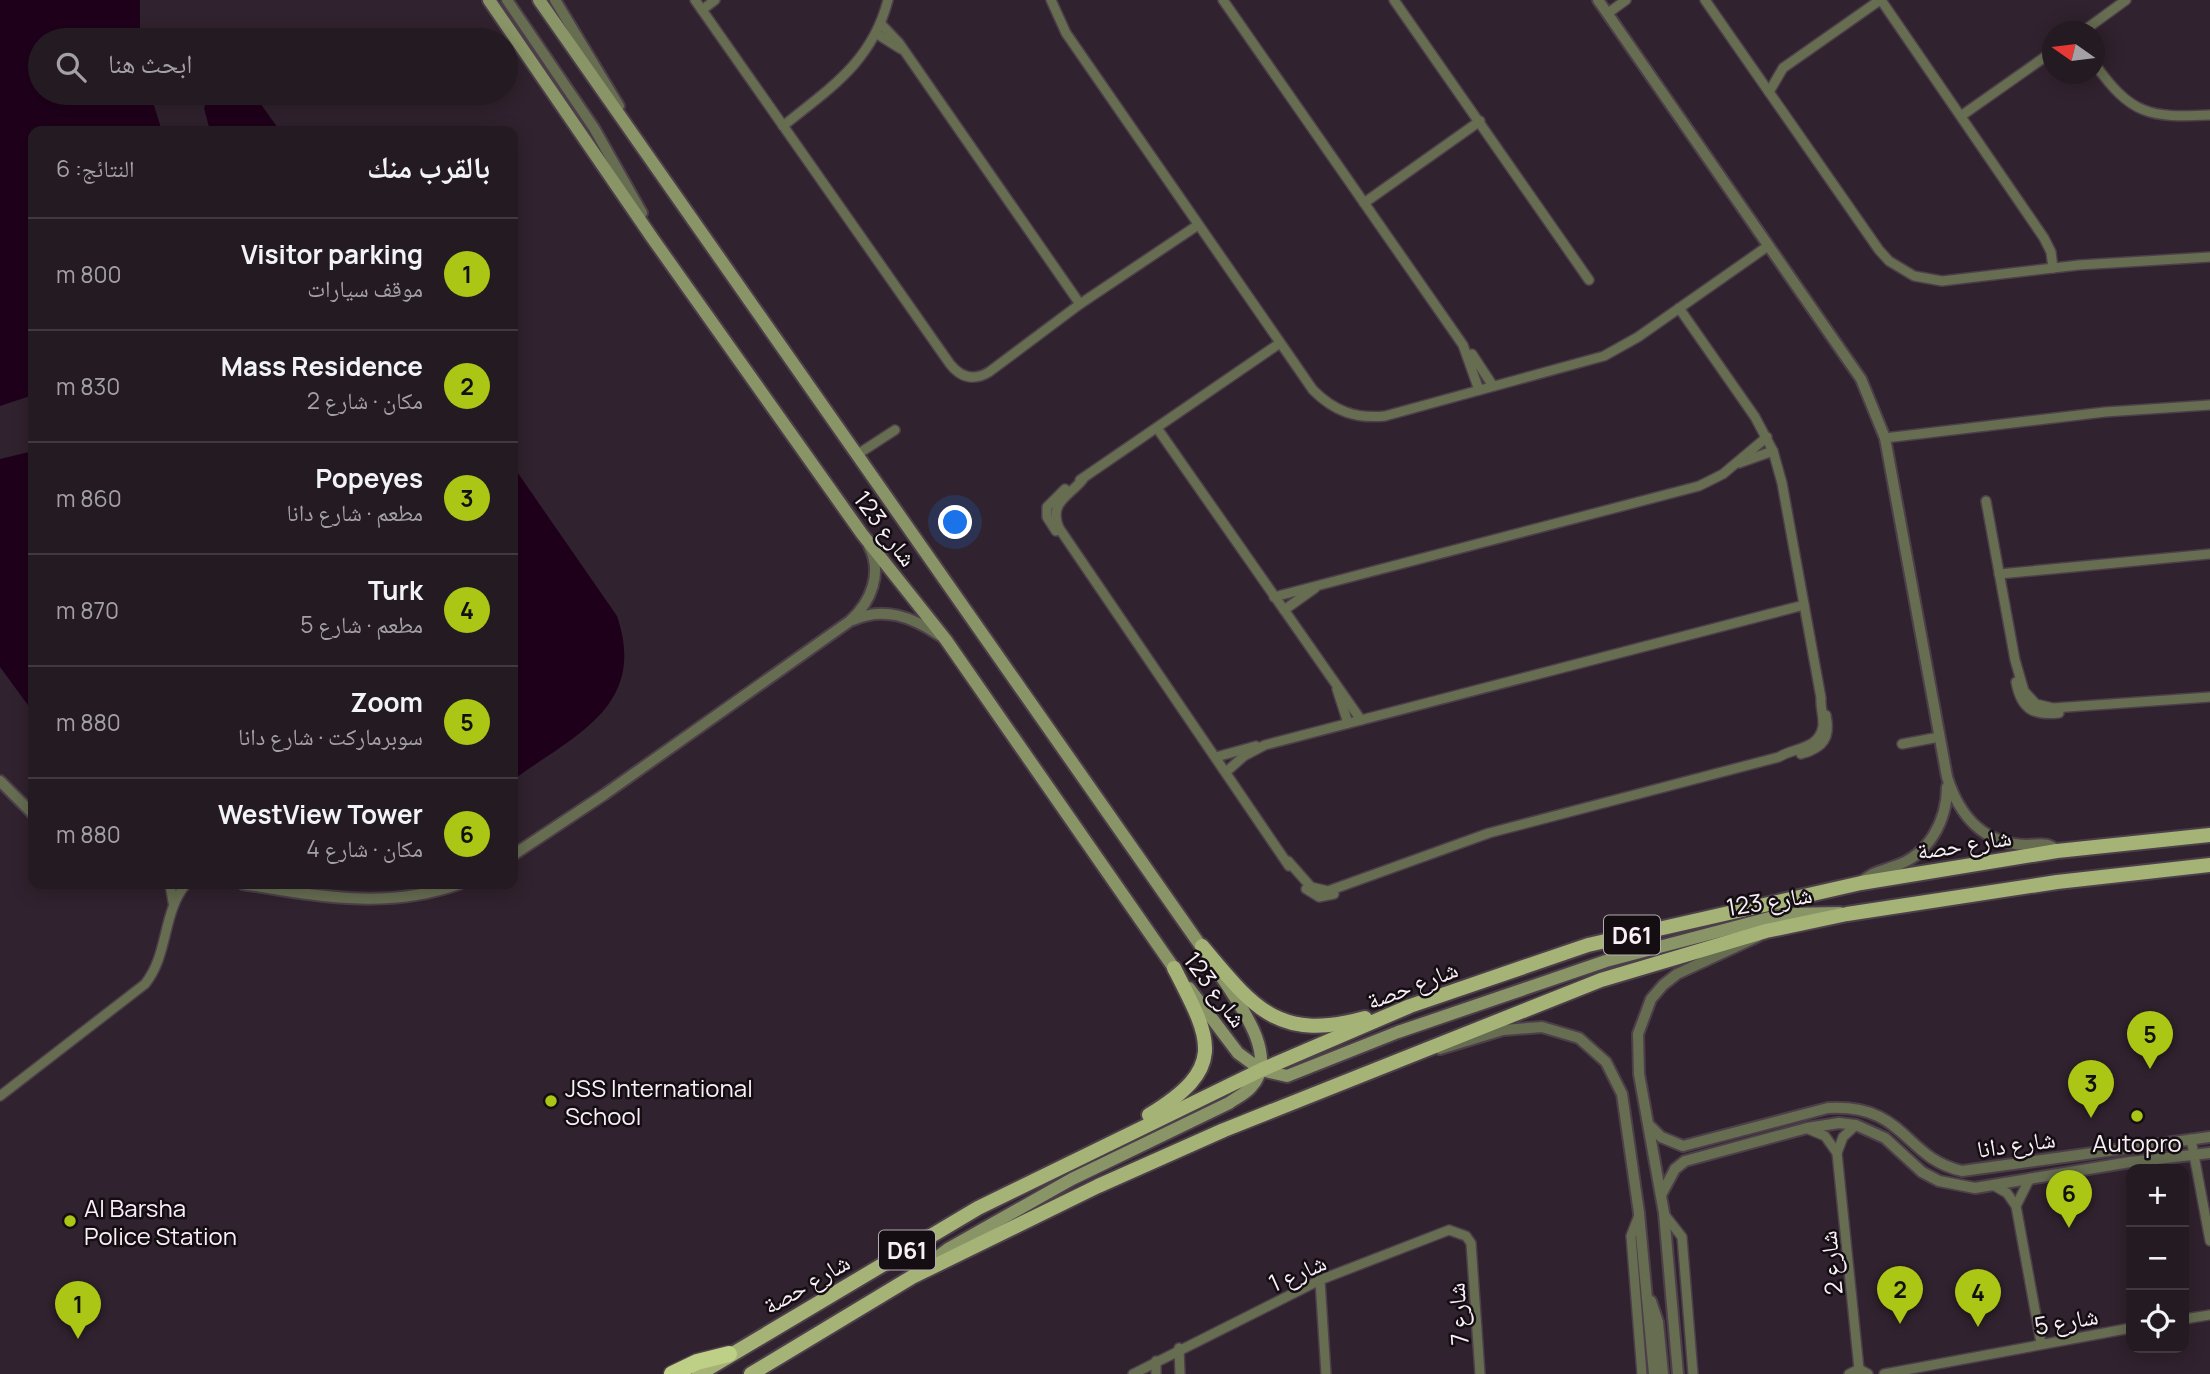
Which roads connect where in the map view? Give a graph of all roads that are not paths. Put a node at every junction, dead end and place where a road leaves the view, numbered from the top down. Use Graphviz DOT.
graph roads {
  1 [pos="489,0"];
  2 [pos="507,0"];
  3 [pos="539,0"];
  4 [pos="555,0"];
  5 [pos="695,0"];
  6 [pos="715,0"];
  7 [pos="888,0"];
  8 [pos="1051,0"];
  9 [pos="1223,0"];
  10 [pos="1394,0"];
  11 [pos="1598,0"];
  12 [pos="1626,0"];
  13 [pos="1705,0"];
  14 [pos="1881,0"];
  15 [pos="2126,0"];
  16 [pos="702,10"];
  17 [pos="1608,13"];
  18 [pos="2097,21"];
  19 [pos="881,24"];
  20 [pos="508,28"];
  21 [pos="877,34"];
  22 [pos="518,42"];
  23 [pos="903,50"];
  24 [pos="2042,60"];
  25 [pos="1783,68"];
  26 [pos="1756,73"];
  27 [pos="2105,77"];
  28 [pos="1769,92"];
  29 [pos="2210,115"];
  30 [pos="1961,116"];
  31 [pos="1480,121"];
  32 [pos="783,126"];
  33 [pos="635,137"];
  34 [pos="1364,203"];
  35 [pos="1198,225"];
  36 [pos="653,239"];
  37 [pos="1768,246"];
  38 [pos="2210,257"];
  39 [pos="2053,268"];
  40 [pos="1589,280"];
  41 [pos="1080,304"];
  42 [pos="1678,308"];
  43 [pos="1280,343"];
  44 [pos="1463,345"];
  45 [pos="1493,386"];
  46 [pos="1479,390"];
  47 [pos="2210,405"];
  48 [pos="1157,428"];
  49 [pos="895,429"];
  50 [pos="1767,437"];
  51 [pos="1885,438"];
  52 [pos="1773,451"];
  53 [pos="858,454"];
  54 [pos="1734,466"];
  55 [pos="1986,501"];
  56 [pos="862,534"];
  57 [pos="2210,554"];
  58 [pos="1999,574"];
  59 [pos="1326,583"];
  60 [pos="1274,597"];
  61 [pos="1804,605"];
  62 [pos="1284,610"];
  63 [pos="850,621"];
  64 [pos="946,640"];
  65 [pos="1332,678"];
  66 [pos="2210,694"];
  67 [pos="1361,720"];
  68 [pos="1348,723"];
  69 [pos="1939,737"];
  70 [pos="1902,744"];
  71 [pos="1265,746"];
  72 [pos="1216,757"];
  73 [pos="1226,772"];
  74 [pos="1947,777"];
  75 [pos="0,781"];
  76 [pos="28,809"];
  77 [pos="2210,835"];
  78 [pos="2057,850"];
  79 [pos="518,852"];
  80 [pos="2210,865"];
  81 [pos="1861,883"];
  82 [pos="171,889"];
  83 [pos="183,889"];
  84 [pos="276,889"];
  85 [pos="441,889"];
  86 [pos="173,907"];
  87 [pos="1847,914"];
  88 [pos="1766,932"];
  89 [pos="1202,946"];
  90 [pos="1174,968"];
  91 [pos="1410,1006"];
  92 [pos="1420,1051"];
  93 [pos="1261,1070"];
  94 [pos="0,1096"];
  95 [pos="1649,1125"];
  96 [pos="1856,1125"];
  97 [pos="1762,1126"];
  98 [pos="1807,1128"];
  99 [pos="2210,1137"];
  100 [pos="2191,1139"];
  101 [pos="1764,1141"];
  102 [pos="1088,1153"];
  103 [pos="1837,1153"];
  104 [pos="2210,1153"];
  105 [pos="2194,1155"];
  106 [pos="2030,1178"];
  107 [pos="1993,1185"];
  108 [pos="1661,1195"];
  109 [pos="2016,1206"];
  110 [pos="1639,1213"];
  111 [pos="1664,1213"];
  112 [pos="2210,1241"];
  113 [pos="1472,1252"];
  114 [pos="912,1277"];
  115 [pos="1320,1280"];
  116 [pos="1647,1295"];
  117 [pos="2210,1315"];
  118 [pos="2189,1318"];
  119 [pos="2126,1329"];
  120 [pos="2041,1343"];
  121 [pos="1179,1348"];
  122 [pos="729,1354"];
  123 [pos="1156,1361"];
  124 [pos="1863,1371"];
  125 [pos="1694,1373"];
  126 [pos="672,1374"];
  127 [pos="699,1374"];
  128 [pos="751,1374"];
  129 [pos="1133,1374"];
  130 [pos="1156,1374"];
  131 [pos="1180,1374"];
  132 [pos="1326,1374"];
  133 [pos="1480,1374"];
  134 [pos="1642,1374"];
  135 [pos="1654,1374"];
  136 [pos="1663,1374"];
  137 [pos="1678,1374"];
  138 [pos="1849,1374"];
  139 [pos="1885,1374"];
  1 -- 20 [label="main road, شارع 123"];
  2 -- 36 [label="street"];
  3 -- 33 [label="main road, شارع 123"];
  4 -- 33 [label="street"];
  5 -- 16 [label="street"];
  6 -- 16 [label="street"];
  7 -- 19 [label="street"];
  8 -- 35 [label="street"];
  9 -- 34 [label="street"];
  10 -- 31 [label="street"];
  11 -- 17 [label="street"];
  12 -- 17 [label="street"];
  13 -- 26 [label="street"];
  14 -- 25 [label="street"];
  14 -- 30 [label="street"];
  15 -- 18 [label="street"];
  16 -- 32 [label="street"];
  17 -- 37 [label="street"];
  19 -- 21 [label="street"];
  19 -- 23 [label="street"];
  21 -- 23 [label="street"];
  21 -- 32 [label="street"];
  22 -- 36 [label="main road, شارع 123"];
  23 -- 41 [label="street"];
  24 -- 30 [label="street"];
  25 -- 26 [label="street"];
  25 -- 28 [label="street"];
  26 -- 28 [label="street"];
  27 -- 29 [label="street"];
  28 -- 39 [label="street"];
  30 -- 39 [label="street"];
  31 -- 34 [label="street"];
  31 -- 40 [label="street"];
  32 -- 41 [label="street"];
  33 -- 53 [label="main road, شارع 123"];
  34 -- 44 [label="street"];
  35 -- 41 [label="street"];
  35 -- 43 [label="street"];
  36 -- 56 [label="main road, شارع 123"];
  37 -- 42 [label="street"];
  37 -- 51 [label="street"];
  38 -- 39 [label="street"];
  42 -- 45 [label="street"];
  42 -- 50 [label="street"];
  43 -- 46 [label="street"];
  43 -- 48 [label="street"];
  44 -- 45 [label="street"];
  44 -- 46 [label="street"];
  45 -- 46 [label="street"];
  47 -- 51 [label="street"];
  48 -- 60 [label="street"];
  48 -- 72 [label="street"];
  49 -- 53 [label="street"];
  50 -- 52 [label="street"];
  50 -- 54 [label="street"];
  51 -- 69 [label="street"];
  52 -- 54 [label="street"];
  52 -- 61 [label="street"];
  53 -- 89 [label="main road, شارع 123"];
  54 -- 59 [label="street"];
  55 -- 58 [label="street"];
  56 -- 63 [label="street"];
  56 -- 64 [label="main road, شارع 123"];
  57 -- 58 [label="street"];
  58 -- 66 [label="street"];
  59 -- 60 [label="street"];
  59 -- 62 [label="street"];
  60 -- 62 [label="street"];
  61 -- 67 [label="street"];
  61 -- 73 [label="street"];
  62 -- 65 [label="street"];
  63 -- 64 [label="street"];
  63 -- 79 [label="street"];
  64 -- 90 [label="main road, شارع 123"];
  65 -- 67 [label="street"];
  65 -- 68 [label="street"];
  67 -- 68 [label="street"];
  68 -- 71 [label="street"];
  69 -- 70 [label="street"];
  69 -- 74 [label="street"];
  71 -- 72 [label="street"];
  71 -- 73 [label="street"];
  72 -- 73 [label="street"];
  74 -- 78 [label="street"];
  74 -- 81 [label="street"];
  75 -- 76 [label="street"];
  77 -- 78 [label="main road, شارع حصة / D61"];
  78 -- 81 [label="main road, شارع حصة / D61"];
  80 -- 87 [label="main road, شارع حصة / D61"];
  81 -- 91 [label="main road, شارع حصة / D61"];
  82 -- 86 [label="street"];
  83 -- 86 [label="street"];
  84 -- 85 [label="street"];
  86 -- 94 [label="street"];
  87 -- 88 [label="main road, شارع حصة / D61"];
  87 -- 93 [label="main road, شارع 123"];
  88 -- 92 [label="main road, شارع حصة / D61"];
  88 -- 95 [label="street"];
  89 -- 91 [label="main road"];
  89 -- 93 [label="main road, شارع 123"];
  90 -- 93 [label="main road, شارع 123"];
  90 -- 102 [label="main road"];
  91 -- 93 [label="main road, شارع حصة / D61"];
  92 -- 110 [label="street"];
  92 -- 114 [label="main road, شارع حصة / D61"];
  93 -- 102 [label="main road, شارع حصة / D61"];
  93 -- 114 [label="main road"];
  95 -- 97 [label="street, شارع دانا"];
  95 -- 108 [label="street"];
  96 -- 98 [label="street, شارع دانا"];
  96 -- 103 [label="street"];
  96 -- 107 [label="street, شارع دانا"];
  97 -- 100 [label="street, شارع دانا"];
  97 -- 101 [label="street"];
  98 -- 101 [label="street, شارع دانا"];
  98 -- 103 [label="street"];
  99 -- 100 [label="street, شارع دانا"];
  100 -- 105 [label="street"];
  101 -- 108 [label="street, شارع دانا"];
  102 -- 122 [label="main road, شارع حصة / D61"];
  103 -- 124 [label="street, شارع 2"];
  104 -- 105 [label="street, شارع دانا"];
  105 -- 106 [label="street, شارع دانا"];
  105 -- 112 [label="street"];
  106 -- 107 [label="street, شارع دانا"];
  106 -- 109 [label="street"];
  107 -- 109 [label="street"];
  108 -- 111 [label="street"];
  109 -- 120 [label="street"];
  110 -- 116 [label="street"];
  110 -- 134 [label="street"];
  111 -- 125 [label="street"];
  111 -- 137 [label="street"];
  113 -- 115 [label="street, شارع 1"];
  113 -- 133 [label="street, شارع 7"];
  114 -- 128 [label="main road, شارع حصة / D61"];
  115 -- 121 [label="street, شارع 1"];
  115 -- 132 [label="street"];
  116 -- 135 [label="street"];
  116 -- 136 [label="street"];
  117 -- 118 [label="street"];
  119 -- 120 [label="street, شارع 5"];
  120 -- 139 [label="street, شارع 5"];
  121 -- 123 [label="street, شارع 1"];
  121 -- 131 [label="street"];
  122 -- 126 [label="highway"];
  122 -- 127 [label="main road, شارع حصة / D61"];
  123 -- 129 [label="street, شارع 1"];
  123 -- 130 [label="street"];
  124 -- 138 [label="street"];
}
